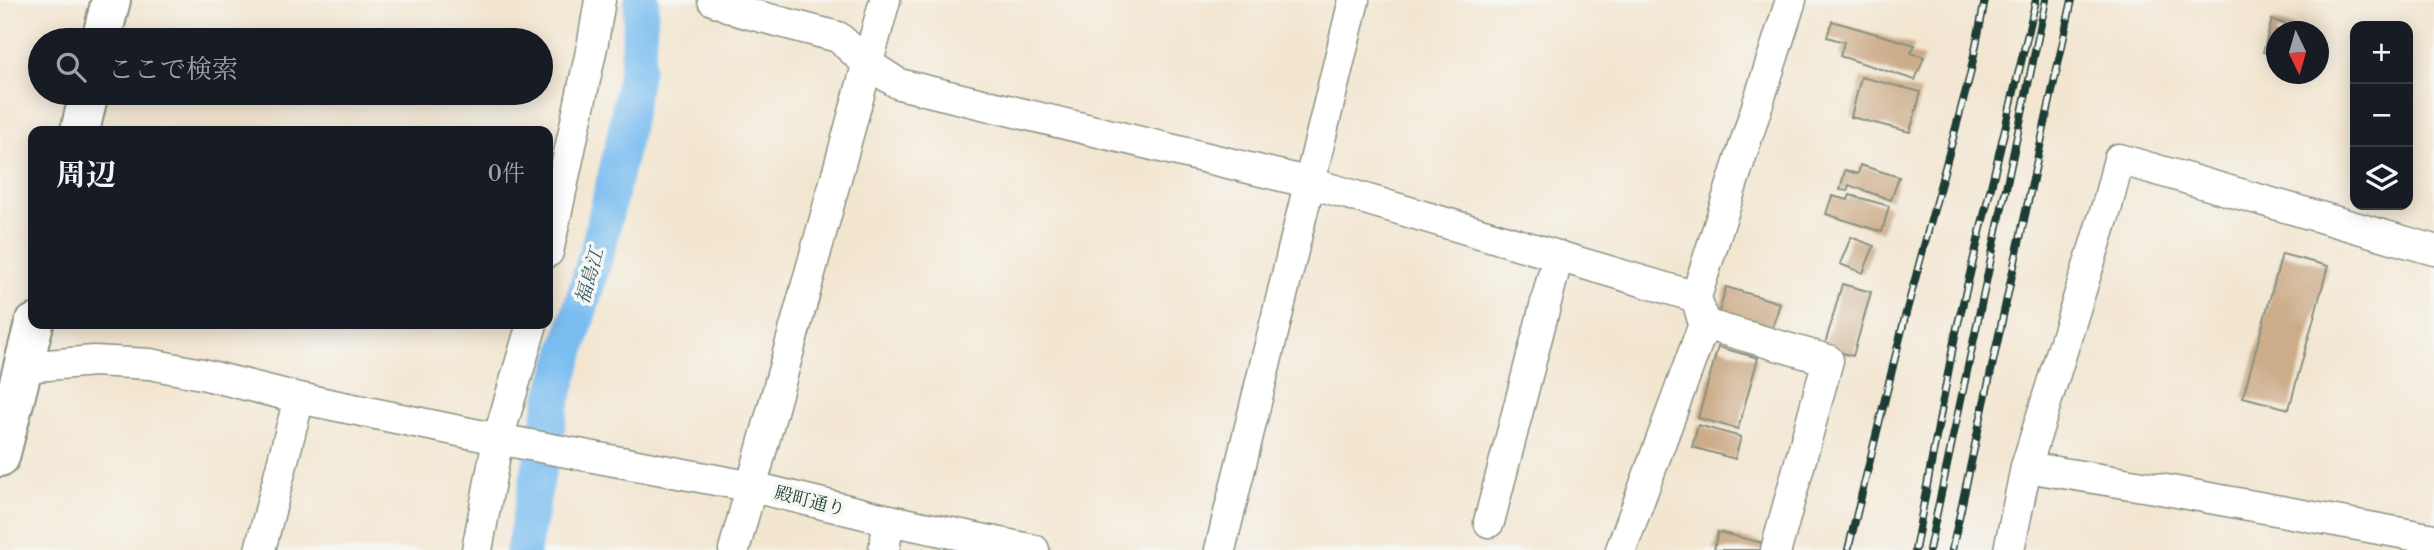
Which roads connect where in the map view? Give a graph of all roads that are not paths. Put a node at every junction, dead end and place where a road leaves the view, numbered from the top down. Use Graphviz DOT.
graph roads {
  1 [pos="111,0"];
  2 [pos="600,0"];
  3 [pos="713,0"];
  4 [pos="885,0"];
  5 [pos="1354,0"];
  6 [pos="1791,0"];
  7 [pos="105,28"];
  8 [pos="868,64"];
  9 [pos="86,105"];
  10 [pos="81,126"];
  11 [pos="1311,183"];
  12 [pos="553,228"];
  13 [pos="2434,250"];
  14 [pos="1558,256"];
  15 [pos="1700,310"];
  16 [pos="33,329"];
  17 [pos="531,329"];
  18 [pos="24,367"];
  19 [pos="299,398"];
  20 [pos="5,418"];
  21 [pos="504,440"];
  22 [pos="0,457"];
  23 [pos="2026,467"];
  24 [pos="753,487"];
  25 [pos="889,520"];
  26 [pos="1489,522"];
  27 [pos="2434,539"];
  28 [pos="260,550"];
  29 [pos="477,550"];
  30 [pos="734,550"];
  31 [pos="884,550"];
  32 [pos="1034,550"];
  33 [pos="1220,550"];
  34 [pos="1621,550"];
  35 [pos="1776,550"];
  36 [pos="2009,550"];
  1 -- 7 [label="street"];
  2 -- 12 [label="street"];
  3 -- 8 [label="street"];
  4 -- 8 [label="street"];
  5 -- 11 [label="street"];
  6 -- 15 [label="street"];
  8 -- 11 [label="street"];
  8 -- 24 [label="street"];
  9 -- 10 [label="street"];
  11 -- 14 [label="street"];
  11 -- 33 [label="street"];
  13 -- 23 [label="street"];
  14 -- 15 [label="street"];
  14 -- 26 [label="street"];
  15 -- 34 [label="street"];
  15 -- 35 [label="street"];
  16 -- 18 [label="street"];
  17 -- 21 [label="street"];
  18 -- 19 [label="street, 殿町通り"];
  18 -- 20 [label="street"];
  19 -- 21 [label="street, 殿町通り"];
  19 -- 28 [label="street"];
  20 -- 22 [label="street"];
  21 -- 24 [label="street, 殿町通り"];
  21 -- 29 [label="street"];
  23 -- 27 [label="street"];
  23 -- 36 [label="street"];
  24 -- 25 [label="street, 殿町通り"];
  24 -- 30 [label="street"];
  25 -- 31 [label="street"];
  25 -- 32 [label="street, 殿町通り"];
}
